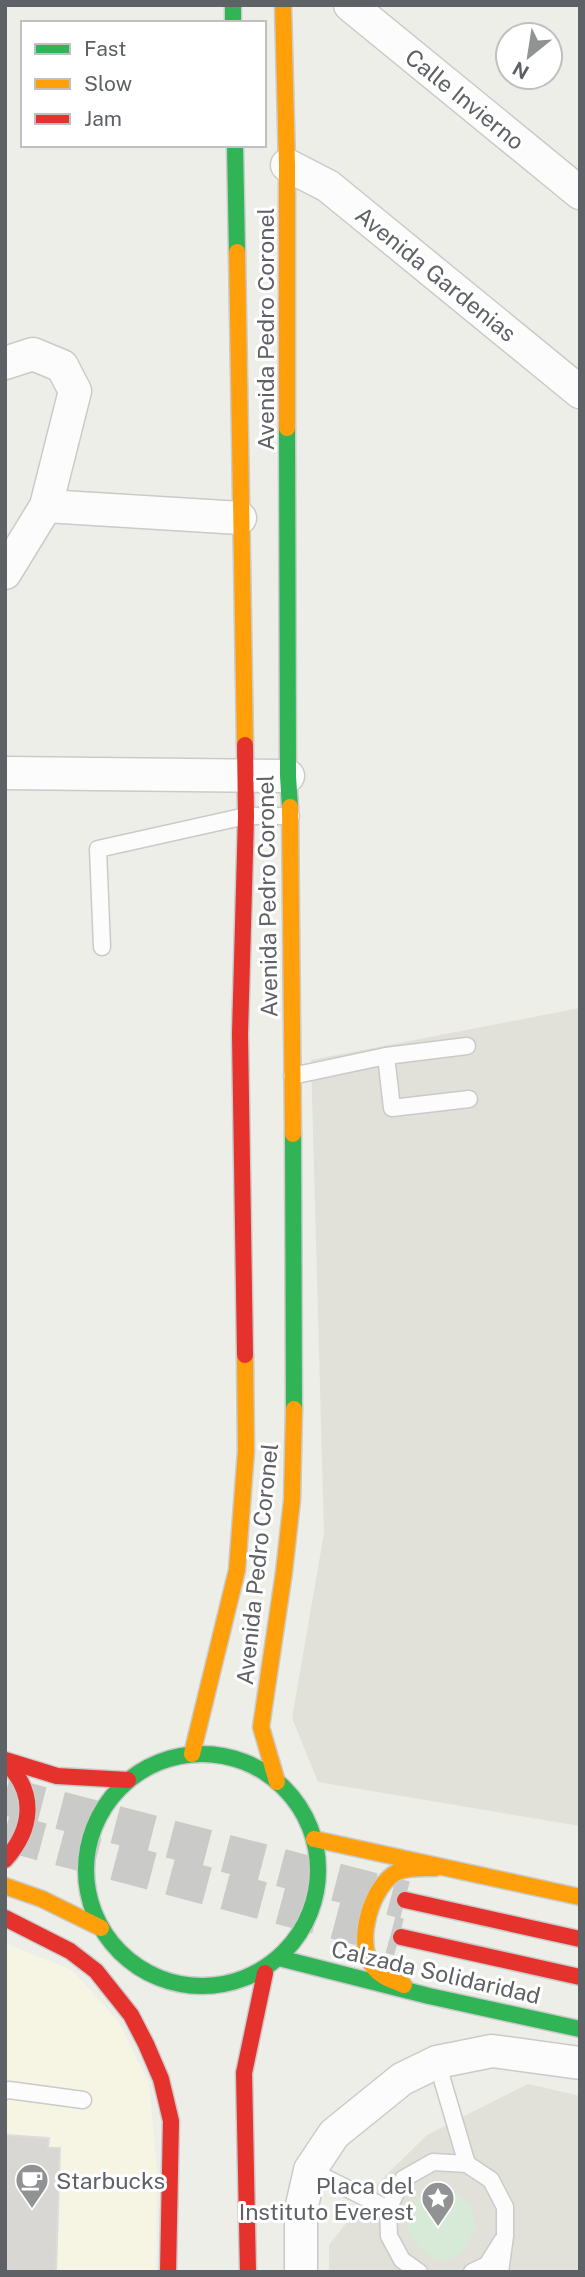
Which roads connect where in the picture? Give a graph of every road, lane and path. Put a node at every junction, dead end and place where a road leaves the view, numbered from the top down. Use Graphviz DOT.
graph roads {
  1 [pos="283,5"];
  2 [pos="350,5"];
  3 [pos="235,147"];
  4 [pos="287,165"];
  5 [pos="580,194"];
  6 [pos="5,363"];
  7 [pos="580,392"];
  8 [pos="46,506"];
  9 [pos="240,518"];
  10 [pos="5,573"];
  11 [pos="5,773"];
  12 [pos="244,776"];
  13 [pos="288,776"];
  14 [pos="246,816"];
  15 [pos="291,816"];
  16 [pos="102,947"];
  17 [pos="467,1045"];
  18 [pos="386,1056"];
  19 [pos="292,1076"];
  20 [pos="469,1099"];
  21 [pos="192,1754"];
  22 [pos="5,1761"];
  23 [pos="128,1780"];
  24 [pos="277,1782"];
  25 [pos="314,1839"];
  26 [pos="5,1860"];
  27 [pos="448,1868"];
  28 [pos="5,1886"];
  29 [pos="580,1897"];
  30 [pos="405,1900"];
  31 [pos="5,1918"];
  32 [pos="102,1928"];
  33 [pos="401,1937"];
  34 [pos="580,1939"];
  35 [pos="128,1959"];
  36 [pos="283,1959"];
  37 [pos="265,1973"];
  38 [pos="580,1977"];
  39 [pos="149,1994"];
  40 [pos="429,1996"];
  41 [pos="580,2029"];
  42 [pos="437,2062"];
  43 [pos="580,2063"];
  44 [pos="5,2091"];
  45 [pos="83,2100"];
  46 [pos="467,2164"];
  47 [pos="310,2170"];
  48 [pos="388,2209"];
  49 [pos="505,2236"];
  50 [pos="398,2266"];
  51 [pos="168,2272"];
  52 [pos="248,2272"];
  53 [pos="301,2272"];
  54 [pos="419,2272"];
  55 [pos="472,2272"];
  56 [pos="500,2272"];
  1 -- 4 [label="main road, Avenida Pedro Coronel"];
  2 -- 5 [label="street, Calle Invierno"];
  3 -- 9 [label="main road, Avenida Pedro Coronel"];
  4 -- 7 [label="street, Avenida Gardenias"];
  4 -- 13 [label="main road, Avenida Pedro Coronel"];
  6 -- 8 [label="street"];
  8 -- 9 [label="street"];
  8 -- 10 [label="street"];
  9 -- 12 [label="main road, Avenida Pedro Coronel"];
  11 -- 12 [label="street"];
  12 -- 13 [label="street"];
  12 -- 14 [label="main road, Avenida Pedro Coronel"];
  13 -- 15 [label="main road, Avenida Pedro Coronel"];
  14 -- 15 [label="lane"];
  14 -- 16 [label="lane"];
  14 -- 21 [label="main road, Avenida Pedro Coronel"];
  15 -- 19 [label="main road, Avenida Pedro Coronel"];
  17 -- 18 [label="lane"];
  18 -- 19 [label="lane"];
  18 -- 20 [label="lane"];
  19 -- 24 [label="main road, Avenida Pedro Coronel"];
  21 -- 23 [label="main road"];
  21 -- 24 [label="main road"];
  22 -- 23 [label="main road"];
  22 -- 26 [label="main road"];
  23 -- 32 [label="main road"];
  24 -- 25 [label="main road"];
  25 -- 27 [label="main road"];
  25 -- 36 [label="main road"];
  27 -- 29 [label="main road"];
  27 -- 40 [label="main road"];
  28 -- 32 [label="main road"];
  30 -- 34 [label="main road"];
  31 -- 51 [label="main road"];
  32 -- 35 [label="main road"];
  33 -- 38 [label="main road, Calzada Solidaridad"];
  35 -- 37 [label="main road"];
  35 -- 39 [label="main road"];
  36 -- 37 [label="main road"];
  36 -- 40 [label="main road, Calzada Solidaridad"];
  37 -- 52 [label="main road"];
  40 -- 41 [label="main road, Calzada Solidaridad"];
  42 -- 43 [label="street"];
  42 -- 46 [label="lane"];
  42 -- 47 [label="street"];
  44 -- 45 [label="lane"];
  46 -- 48 [label="lane"];
  46 -- 49 [label="lane"];
  47 -- 48 [label="lane"];
  47 -- 53 [label="street"];
  48 -- 50 [label="lane"];
  49 -- 55 [label="lane"];
  49 -- 56 [label="lane"];
  50 -- 54 [label="lane"];
}
